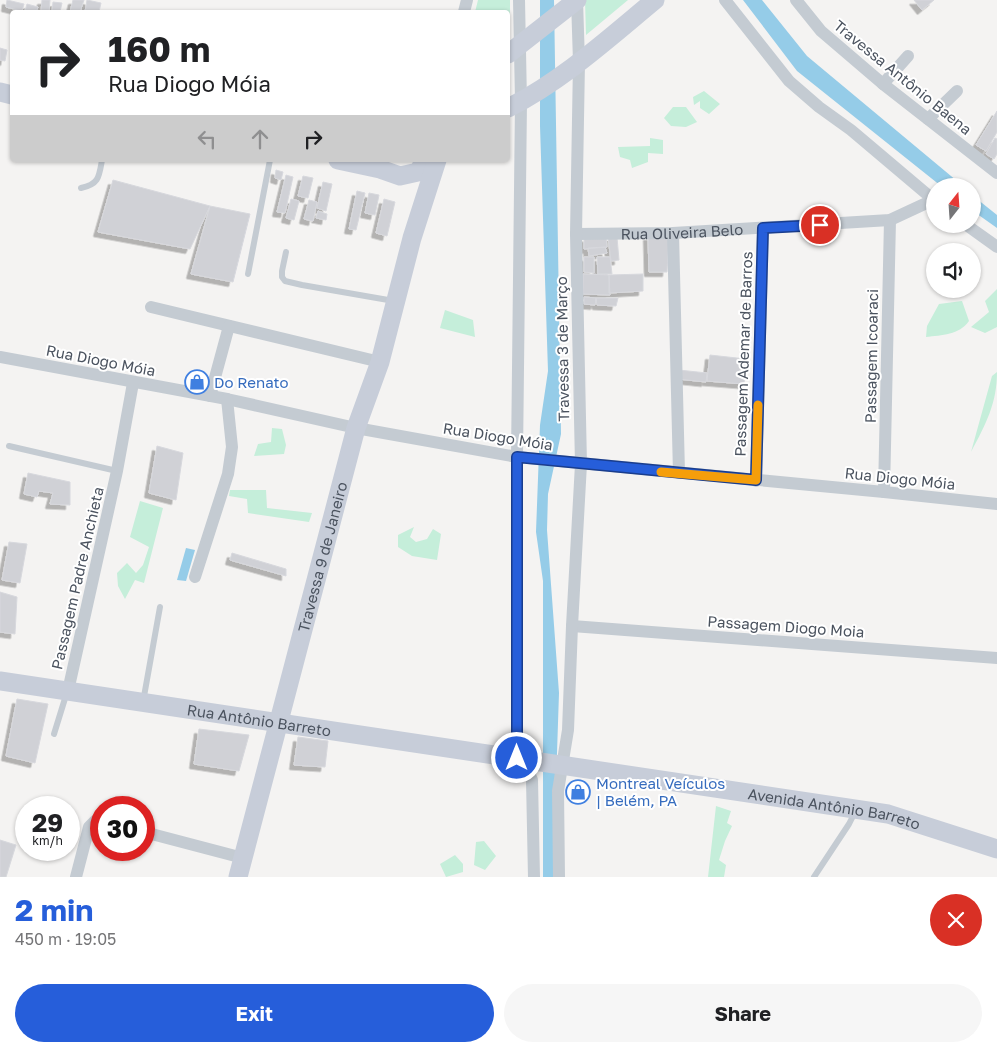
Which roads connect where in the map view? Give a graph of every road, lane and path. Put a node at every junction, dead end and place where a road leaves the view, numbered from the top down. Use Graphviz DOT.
graph roads {
  1 [pos="519,0"];
  2 [pos="655,0"];
  3 [pos="725,0"];
  4 [pos="796,0"];
  5 [pos="576,1"];
  6 [pos="516,47"];
  7 [pos="908,56"];
  8 [pos="578,63"];
  9 [pos="883,84"];
  10 [pos="957,91"];
  11 [pos="517,103"];
  12 [pos="928,120"];
  13 [pos="101,162"];
  14 [pos="270,162"];
  15 [pos="347,162"];
  16 [pos="424,162"];
  17 [pos="436,162"];
  18 [pos="380,169"];
  19 [pos="997,173"];
  20 [pos="81,188"];
  21 [pos="926,193"];
  22 [pos="926,204"];
  23 [pos="890,220"];
  24 [pos="763,228"];
  25 [pos="673,233"];
  26 [pos="978,233"];
  27 [pos="576,234"];
  28 [pos="412,238"];
  29 [pos="997,247"];
  30 [pos="286,252"];
  31 [pos="248,274"];
  32 [pos="396,301"];
  33 [pos="151,307"];
  34 [pos="229,326"];
  35 [pos="0,357"];
  36 [pos="380,362"];
  37 [pos="133,383"];
  38 [pos="210,396"];
  39 [pos="227,399"];
  40 [pos="356,428"];
  41 [pos="9,446"];
  42 [pos="520,457"];
  43 [pos="581,464"];
  44 [pos="117,472"];
  45 [pos="679,473"];
  46 [pos="756,480"];
  47 [pos="884,492"];
  48 [pos="997,504"];
  49 [pos="195,577"];
  50 [pos="160,606"];
  51 [pos="572,626"];
  52 [pos="997,658"];
  53 [pos="0,681"];
  54 [pos="68,692"];
  55 [pos="142,703"];
  56 [pos="278,723"];
  57 [pos="54,734"];
  58 [pos="519,758"];
  59 [pos="561,764"];
  60 [pos="857,809"];
  61 [pos="90,826"];
  62 [pos="155,835"];
  63 [pos="997,849"];
  64 [pos="243,858"];
  65 [pos="76,877"];
  66 [pos="238,877"];
  67 [pos="534,877"];
  68 [pos="559,877"];
  69 [pos="814,877"];
  1 -- 6 [label="street"];
  2 -- 8 [label="main road"];
  3 -- 21 [label="street"];
  4 -- 9 [label="street, Travessa Antônio Baena"];
  5 -- 6 [label="main road"];
  5 -- 8 [label="street, Travessa 3 de Março"];
  6 -- 11 [label="street"];
  7 -- 9 [label="street"];
  8 -- 11 [label="main road"];
  8 -- 27 [label="street, Travessa 3 de Março"];
  9 -- 12 [label="street, Travessa Antônio Baena"];
  10 -- 12 [label="street"];
  11 -- 42 [label="street"];
  12 -- 19 [label="street, Travessa Antônio Baena"];
  13 -- 20 [label="lane"];
  14 -- 31 [label="lane"];
  15 -- 18 [label="main road"];
  16 -- 18 [label="main road"];
  17 -- 28 [label="main road"];
  18 -- 28 [label="main road"];
  22 -- 23 [label="street, Rua Oliveira Belo"];
  23 -- 24 [label="street, Rua Oliveira Belo"];
  23 -- 47 [label="street, Passagem Icoaraci"];
  24 -- 25 [label="street, Rua Oliveira Belo"];
  24 -- 46 [label="street, Passagem Ademar de Barros"];
  25 -- 27 [label="street, Rua Oliveira Belo"];
  25 -- 45 [label="street"];
  26 -- 29 [label="street"];
  27 -- 43 [label="street, Travessa 3 de Março"];
  28 -- 32 [label="main road, Travessa 9 de Janeiro"];
  30 -- 32 [label="lane"];
  32 -- 36 [label="main road, Travessa 9 de Janeiro"];
  33 -- 34 [label="street"];
  34 -- 36 [label="street"];
  34 -- 38 [label="street"];
  35 -- 37 [label="street, Rua Diogo Móia"];
  36 -- 40 [label="main road, Travessa 9 de Janeiro"];
  37 -- 38 [label="street, Rua Diogo Móia"];
  37 -- 44 [label="street, Passagem Padre Anchieta"];
  38 -- 39 [label="street, Rua Diogo Móia"];
  39 -- 40 [label="street, Rua Diogo Móia"];
  39 -- 49 [label="street"];
  40 -- 42 [label="street, Rua Diogo Móia"];
  40 -- 56 [label="main road, Travessa 9 de Janeiro"];
  41 -- 44 [label="lane, Passagem Padre Anchieta"];
  42 -- 43 [label="street, Rua Diogo Móia"];
  42 -- 58 [label="street"];
  43 -- 45 [label="street, Rua Diogo Móia"];
  43 -- 51 [label="street, Travessa 3 de Março"];
  44 -- 54 [label="street, Passagem Padre Anchieta"];
  45 -- 46 [label="street, Rua Diogo Móia"];
  46 -- 47 [label="street, Rua Diogo Móia"];
  47 -- 48 [label="street, Rua Diogo Móia"];
  50 -- 55 [label="lane"];
  51 -- 52 [label="street, Passagem Diogo Moia"];
  51 -- 59 [label="street, Travessa 3 de Março"];
  53 -- 54 [label="main road, Rua Antônio Barreto"];
  54 -- 55 [label="main road, Rua Antônio Barreto"];
  54 -- 57 [label="lane"];
  55 -- 56 [label="main road, Rua Antônio Barreto"];
  56 -- 58 [label="main road, Rua Antônio Barreto"];
  56 -- 64 [label="main road, Travessa 9 de Janeiro"];
  58 -- 59 [label="main road, Avenida Antônio Barreto"];
  58 -- 67 [label="street"];
  59 -- 60 [label="main road, Avenida Antônio Barreto"];
  59 -- 68 [label="street, Travessa 3 de Março"];
  60 -- 63 [label="main road, Avenida Antônio Barreto"];
  60 -- 69 [label="lane"];
  61 -- 65 [label="street"];
  62 -- 64 [label="street"];
  64 -- 66 [label="main road, Travessa 9 de Janeiro"];
}
